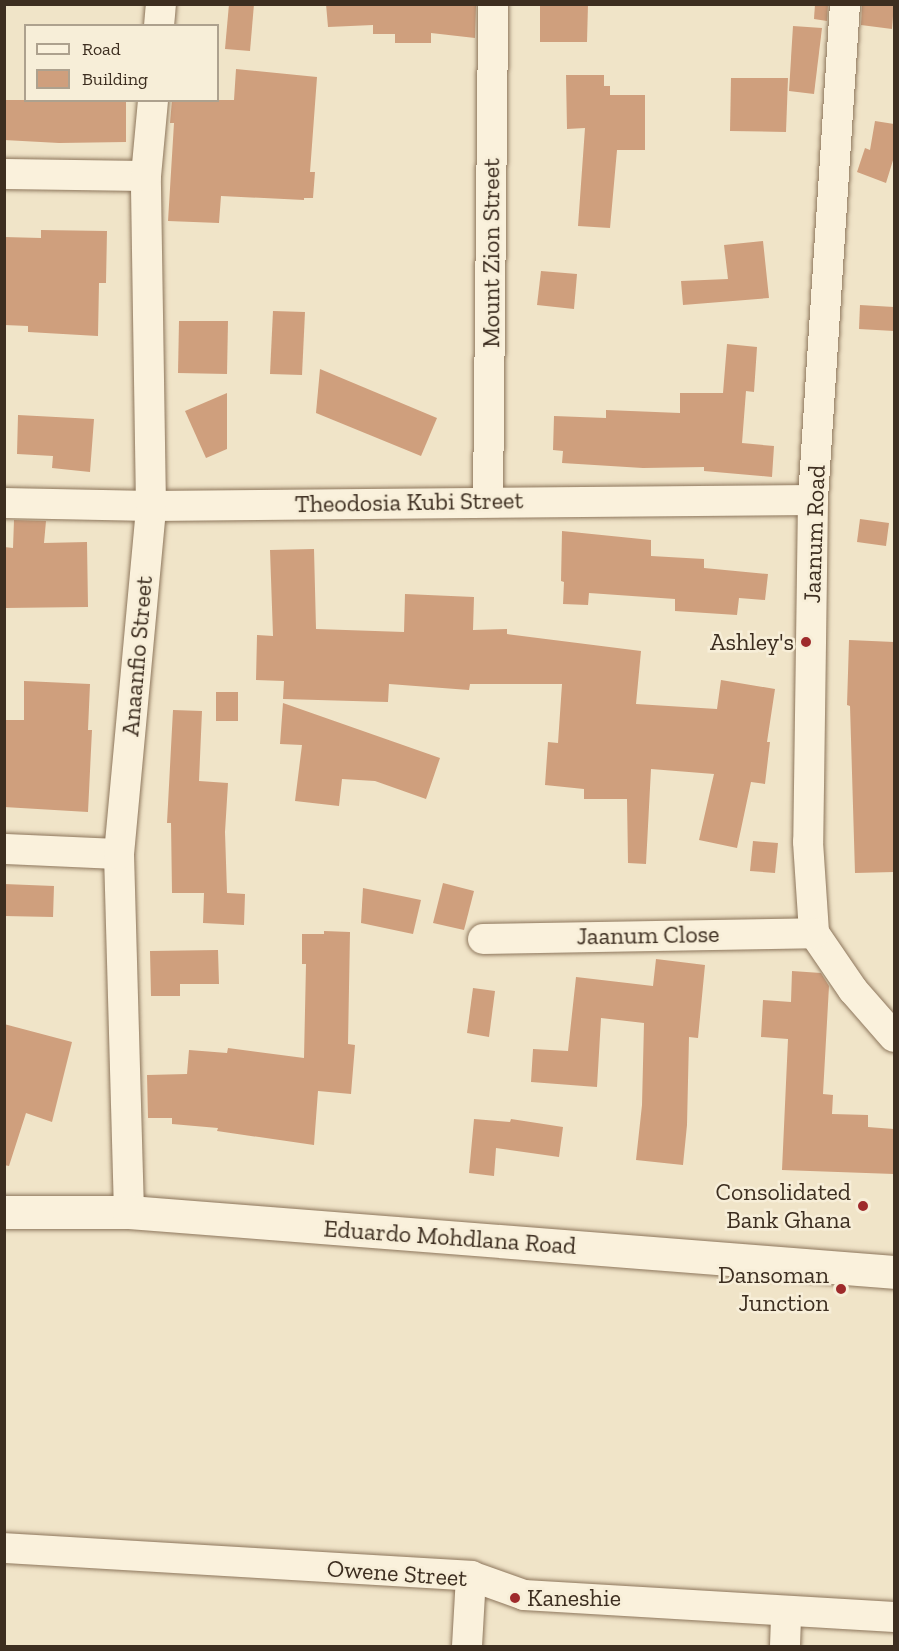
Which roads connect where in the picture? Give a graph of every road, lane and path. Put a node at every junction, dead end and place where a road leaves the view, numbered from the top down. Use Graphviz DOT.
graph roads {
  1 [pos="161,4"];
  2 [pos="493,4"];
  3 [pos="845,4"];
  4 [pos="159,24"];
  5 [pos="153,102"];
  6 [pos="4,174"];
  7 [pos="146,176"];
  8 [pos="813,500"];
  9 [pos="488,501"];
  10 [pos="4,503"];
  11 [pos="151,506"];
  12 [pos="4,849"];
  13 [pos="119,854"];
  14 [pos="814,933"];
  15 [pos="483,939"];
  16 [pos="894,1037"];
  17 [pos="4,1212"];
  18 [pos="129,1212"];
  19 [pos="894,1272"];
  20 [pos="4,1548"];
  21 [pos="471,1576"];
  22 [pos="786,1612"];
  23 [pos="894,1617"];
  24 [pos="467,1647"];
  25 [pos="784,1647"];
  1 -- 4 [label="street"];
  2 -- 9 [label="street, Mount Zion Street"];
  3 -- 8 [label="street, Jaanum Road"];
  5 -- 7 [label="street, Anaanfio Street"];
  6 -- 7 [label="street"];
  7 -- 11 [label="street, Anaanfio Street"];
  8 -- 9 [label="street, Theodosia Kubi Street"];
  8 -- 14 [label="street, Jaanum Road"];
  9 -- 11 [label="street, Theodosia Kubi Street"];
  10 -- 11 [label="street, Theodosia Kubi Street"];
  11 -- 13 [label="street, Anaanfio Street"];
  12 -- 13 [label="street"];
  13 -- 18 [label="street, Anaanfio Street"];
  14 -- 15 [label="street, Jaanum Close"];
  14 -- 16 [label="street"];
  17 -- 18 [label="main road, Eduardo Mohdlana Road"];
  18 -- 19 [label="main road, Eduardo Mohdlana Road"];
  20 -- 21 [label="street, Owene Street"];
  21 -- 22 [label="street, Owene Street"];
  21 -- 24 [label="street"];
  22 -- 23 [label="street, Owene Street"];
  22 -- 25 [label="street"];
}
